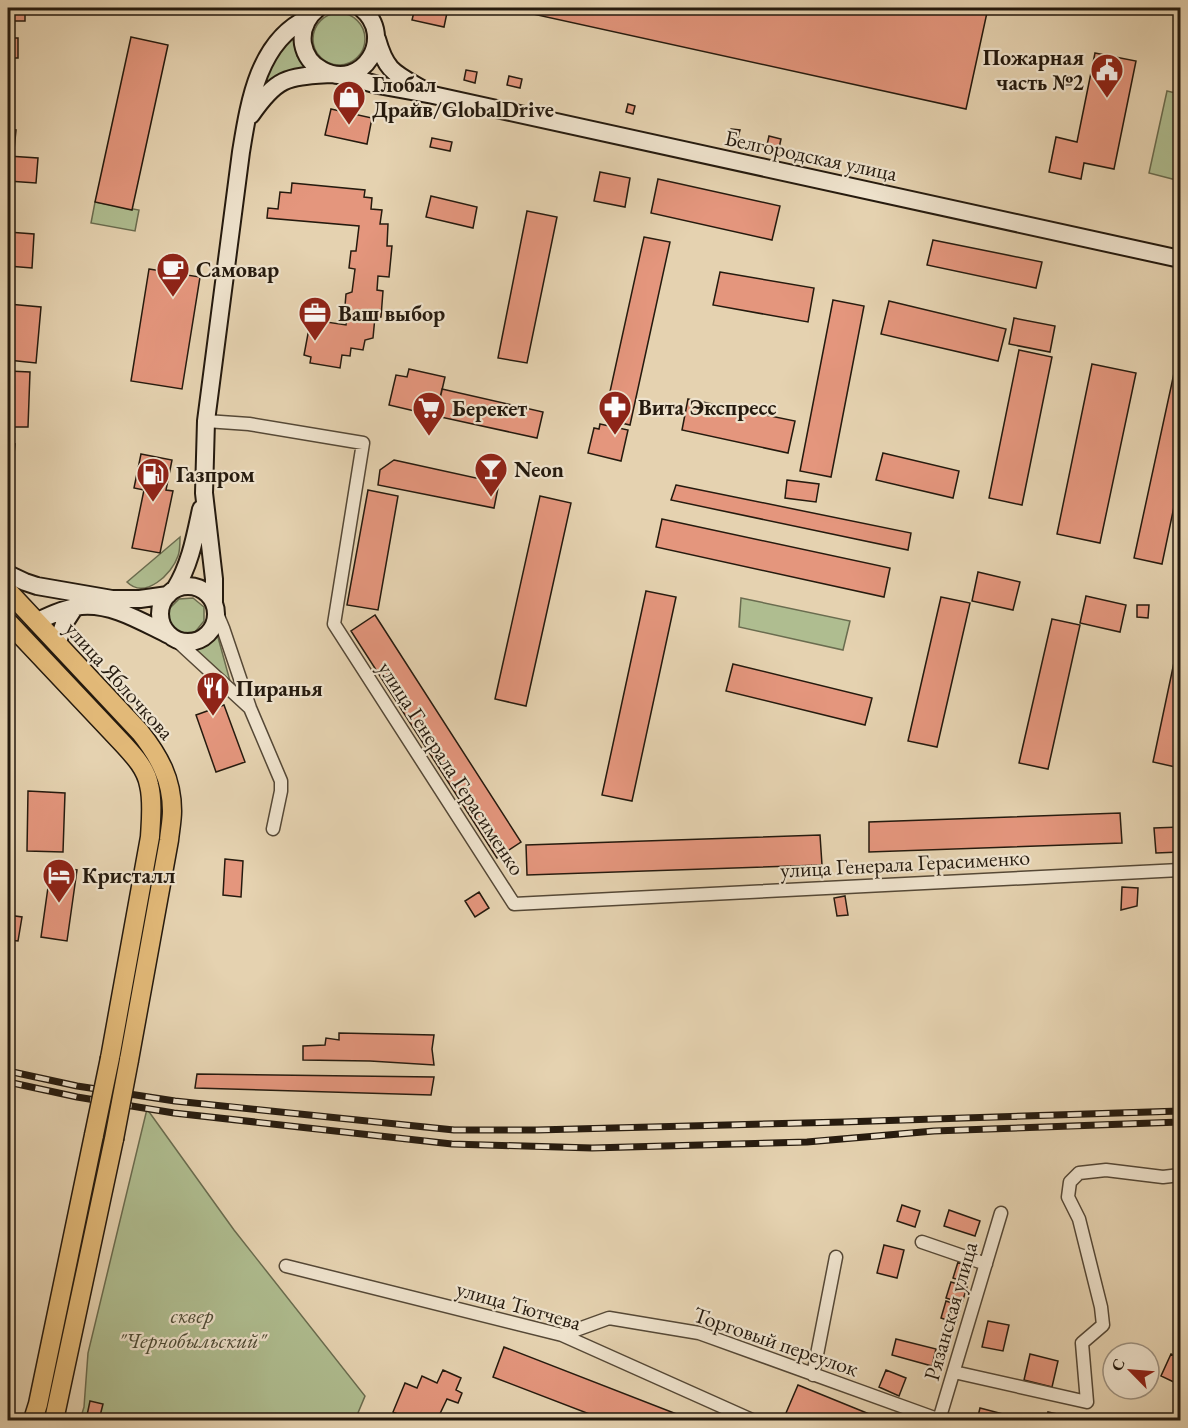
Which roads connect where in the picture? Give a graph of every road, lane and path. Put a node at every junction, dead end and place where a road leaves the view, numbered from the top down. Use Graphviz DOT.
graph roads {
  1 [pos="361,8"];
  2 [pos="374,8"];
  3 [pos="312,11"];
  4 [pos="376,32"];
  5 [pos="338,74"];
  6 [pos="433,95"];
  7 [pos="246,123"];
  8 [pos="1180,259"];
  9 [pos="206,422"];
  10 [pos="204,493"];
  11 [pos="8,574"];
  12 [pos="8,591"];
  13 [pos="171,592"];
  14 [pos="215,607"];
  15 [pos="75,608"];
  16 [pos="8,622"];
  17 [pos="36,622"];
  18 [pos="172,637"];
  19 [pos="57,644"];
  20 [pos="250,708"];
  21 [pos="273,829"];
  22 [pos="1180,870"];
  23 [pos="1180,1175"];
  24 [pos="1001,1213"];
  25 [pos="922,1242"];
  26 [pos="836,1257"];
  27 [pos="986,1264"];
  28 [pos="286,1266"];
  29 [pos="562,1335"];
  30 [pos="954,1372"];
  31 [pos="813,1375"];
  32 [pos="33,1420"];
  33 [pos="54,1420"];
  34 [pos="752,1420"];
  35 [pos="940,1420"];
  1 -- 4 [label="main road"];
  2 -- 4 [label="main road"];
  3 -- 5 [label="main road"];
  3 -- 7 [label="main road"];
  4 -- 5 [label="main road"];
  4 -- 6 [label="main road, Белгородская улица"];
  5 -- 6 [label="main road, Белгородская улица"];
  5 -- 7 [label="main road"];
  6 -- 8 [label="main road, Белгородская улица"];
  7 -- 9 [label="main road"];
  9 -- 10 [label="main road"];
  9 -- 22 [label="street, улица Генерала Герасименко"];
  10 -- 13 [label="main road"];
  10 -- 14 [label="main road"];
  11 -- 13 [label="main road"];
  12 -- 17 [label="main road, улица Яблочкова"];
  13 -- 14 [label="main road"];
  13 -- 18 [label="main road"];
  14 -- 18 [label="main road"];
  14 -- 20 [label="street"];
  15 -- 17 [label="main road"];
  15 -- 18 [label="main road"];
  15 -- 19 [label="main road"];
  16 -- 32 [label="main road, улица Яблочкова, bridge"];
  17 -- 19 [label="main road, улица Яблочкова"];
  18 -- 20 [label="street"];
  19 -- 33 [label="main road, улица Яблочкова, bridge"];
  20 -- 21 [label="street"];
  23 -- 30 [label="street"];
  24 -- 27 [label="street, Рязанская улица"];
  25 -- 27 [label="street"];
  26 -- 31 [label="street"];
  27 -- 30 [label="street, Рязанская улица"];
  28 -- 29 [label="street, улица Тютчева"];
  29 -- 31 [label="street, Торговый переулок"];
  29 -- 34 [label="street, улица Тютчева"];
  30 -- 35 [label="street, Рязанская улица"];
  31 -- 35 [label="street, Торговый переулок"];
}
